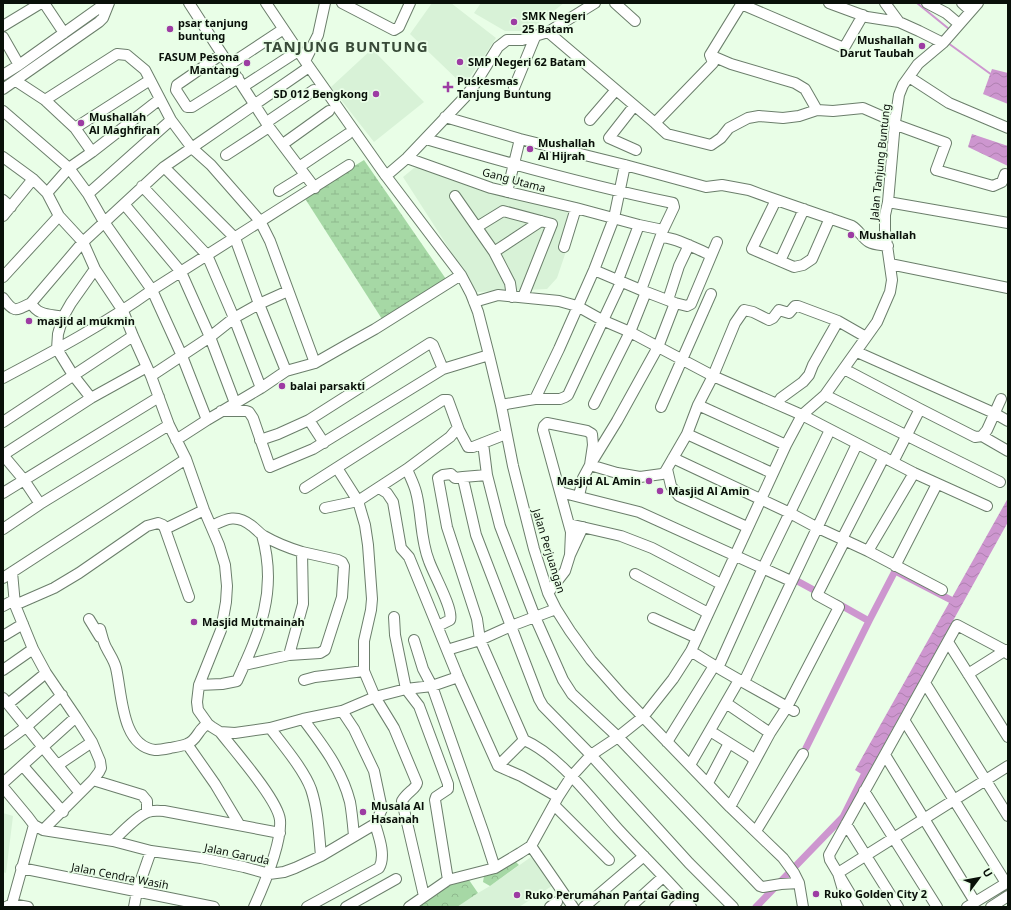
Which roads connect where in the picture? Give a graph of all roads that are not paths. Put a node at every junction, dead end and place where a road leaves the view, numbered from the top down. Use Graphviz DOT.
graph roads {
  1 [pos="42,3"];
  2 [pos="189,3"];
  3 [pos="266,3"];
  4 [pos="325,3"];
  5 [pos="342,3"];
  6 [pos="410,3"];
  7 [pos="595,3"];
  8 [pos="615,3"];
  9 [pos="829,3"];
  10 [pos="885,3"];
  11 [pos="927,3"];
  12 [pos="962,3"];
  13 [pos="978,3"];
  14 [pos="104,4"];
  15 [pos="741,4"];
  16 [pos="971,11"];
  17 [pos="862,15"];
  18 [pos="635,21"];
  19 [pos="898,22"];
  20 [pos="960,24"];
  21 [pos="3,26"];
  22 [pos="280,32"];
  23 [pos="548,32"];
  24 [pos="64,33"];
  25 [pos="3,37"];
  26 [pos="535,37"];
  27 [pos="943,43"];
  28 [pos="295,53"];
  29 [pos="222,54"];
  30 [pos="710,55"];
  31 [pos="307,64"];
  32 [pos="19,65"];
  33 [pos="229,65"];
  34 [pos="3,74"];
  35 [pos="908,77"];
  36 [pos="238,78"];
  37 [pos="150,80"];
  38 [pos="16,81"];
  39 [pos="244,86"];
  40 [pos="514,88"];
  41 [pos="3,89"];
  42 [pos="314,90"];
  43 [pos="615,91"];
  44 [pos="160,99"];
  45 [pos="45,100"];
  46 [pos="256,105"];
  47 [pos="634,106"];
  48 [pos="817,110"];
  49 [pos="3,111"];
  50 [pos="329,111"];
  51 [pos="445,117"];
  52 [pos="171,120"];
  53 [pos="590,120"];
  54 [pos="655,123"];
  55 [pos="894,123"];
  56 [pos="268,124"];
  57 [pos="75,128"];
  58 [pos="1008,128"];
  59 [pos="348,134"];
  60 [pos="426,139"];
  61 [pos="520,139"];
  62 [pos="283,144"];
  63 [pos="192,148"];
  64 [pos="636,150"];
  65 [pos="92,152"];
  66 [pos="226,155"];
  67 [pos="3,157"];
  68 [pos="407,158"];
  69 [pos="514,164"];
  70 [pos="349,165"];
  71 [pos="625,165"];
  72 [pos="69,168"];
  73 [pos="164,168"];
  74 [pos="302,171"];
  75 [pos="1005,174"];
  76 [pos="386,176"];
  77 [pos="33,179"];
  78 [pos="142,186"];
  79 [pos="315,188"];
  80 [pos="279,191"];
  81 [pos="507,192"];
  82 [pos="620,192"];
  83 [pos="47,193"];
  84 [pos="88,194"];
  85 [pos="455,196"];
  86 [pos="776,200"];
  87 [pos="888,202"];
  88 [pos="7,204"];
  89 [pos="124,204"];
  90 [pos="576,208"];
  91 [pos="804,209"];
  92 [pos="3,216"];
  93 [pos="59,216"];
  94 [pos="614,218"];
  95 [pos="830,218"];
  96 [pos="260,221"];
  97 [pos="541,221"];
  98 [pos="104,222"];
  99 [pos="1008,223"];
  100 [pos="639,225"];
  101 [pos="478,227"];
  102 [pos="662,234"];
  103 [pos="235,238"];
  104 [pos="83,242"];
  105 [pos="717,242"];
  106 [pos="689,245"];
  107 [pos="888,246"];
  108 [pos="564,248"];
  109 [pos="494,252"];
  110 [pos="207,255"];
  111 [pos="711,255"];
  112 [pos="780,261"];
  113 [pos="890,264"];
  114 [pos="95,269"];
  115 [pos="594,270"];
  116 [pos="181,272"];
  117 [pos="461,275"];
  118 [pos="3,277"];
  119 [pos="619,281"];
  120 [pos="1008,288"];
  121 [pos="152,290"];
  122 [pos="288,290"];
  123 [pos="643,291"];
  124 [pos="711,294"];
  125 [pos="512,297"];
  126 [pos="3,298"];
  127 [pos="523,298"];
  128 [pos="474,302"];
  129 [pos="672,302"];
  130 [pos="31,303"];
  131 [pos="259,304"];
  132 [pos="578,306"];
  133 [pos="123,310"];
  134 [pos="64,317"];
  135 [pos="234,318"];
  136 [pos="602,320"];
  137 [pos="838,321"];
  138 [pos="630,332"];
  139 [pos="133,336"];
  140 [pos="210,337"];
  141 [pos="866,337"];
  142 [pos="658,347"];
  143 [pos="57,349"];
  144 [pos="856,352"];
  145 [pos="489,355"];
  146 [pos="182,356"];
  147 [pos="681,360"];
  148 [pos="315,363"];
  149 [pos="443,369"];
  150 [pos="844,369"];
  151 [pos="149,371"];
  152 [pos="286,371"];
  153 [pos="73,375"];
  154 [pos="713,376"];
  155 [pos="3,378"];
  156 [pos="262,388"];
  157 [pos="826,394"];
  158 [pos="159,397"];
  159 [pos="91,398"];
  160 [pos="534,399"];
  161 [pos="1001,399"];
  162 [pos="235,403"];
  163 [pos="594,404"];
  164 [pos="777,404"];
  165 [pos="501,405"];
  166 [pos="698,405"];
  167 [pos="661,407"];
  168 [pos="920,409"];
  169 [pos="221,412"];
  170 [pos="994,413"];
  171 [pos="802,415"];
  172 [pos="207,420"];
  173 [pos="309,420"];
  174 [pos="1008,421"];
  175 [pos="3,422"];
  176 [pos="169,426"];
  177 [pos="459,430"];
  178 [pos="830,430"];
  179 [pos="506,434"];
  180 [pos="687,434"];
  181 [pos="906,435"];
  182 [pos="982,436"];
  183 [pos="176,440"];
  184 [pos="260,440"];
  185 [pos="324,443"];
  186 [pos="483,443"];
  187 [pos="857,444"];
  188 [pos="786,445"];
  189 [pos="1008,451"];
  190 [pos="3,455"];
  191 [pos="673,458"];
  192 [pos="186,459"];
  193 [pos="889,459"];
  194 [pos="590,465"];
  195 [pos="337,468"];
  196 [pos="407,469"];
  197 [pos="667,469"];
  198 [pos="772,473"];
  199 [pos="914,473"];
  200 [pos="487,475"];
  201 [pos="463,477"];
  202 [pos="24,480"];
  203 [pos="1000,482"];
  204 [pos="937,484"];
  205 [pos="305,488"];
  206 [pos="379,488"];
  207 [pos="560,492"];
  208 [pos="3,493"];
  209 [pos="579,496"];
  210 [pos="761,499"];
  211 [pos="358,501"];
  212 [pos="40,504"];
  213 [pos="987,506"];
  214 [pos="325,508"];
  215 [pos="204,510"];
  216 [pos="790,512"];
  217 [pos="569,524"];
  218 [pos="212,526"];
  219 [pos="583,527"];
  220 [pos="747,527"];
  221 [pos="816,527"];
  222 [pos="3,529"];
  223 [pos="166,529"];
  224 [pos="262,535"];
  225 [pos="843,540"];
  226 [pos="868,551"];
  227 [pos="302,552"];
  228 [pos="736,553"];
  229 [pos="570,555"];
  230 [pos="764,566"];
  231 [pos="895,566"];
  232 [pos="635,574"];
  233 [pos="8,575"];
  234 [pos="792,578"];
  235 [pos="721,584"];
  236 [pos="942,590"];
  237 [pos="548,593"];
  238 [pos="189,597"];
  239 [pos="14,603"];
  240 [pos="3,606"];
  241 [pos="556,609"];
  242 [pos="708,613"];
  243 [pos="394,617"];
  244 [pos="535,617"];
  245 [pos="653,618"];
  246 [pos="89,620"];
  247 [pos="23,624"];
  248 [pos="438,626"];
  249 [pos="511,626"];
  250 [pos="100,628"];
  251 [pos="3,636"];
  252 [pos="697,638"];
  253 [pos="414,640"];
  254 [pos="480,640"];
  255 [pos="948,642"];
  256 [pos="106,647"];
  257 [pos="33,649"];
  258 [pos="447,650"];
  259 [pos="691,651"];
  260 [pos="1007,652"];
  261 [pos="290,655"];
  262 [pos="244,666"];
  263 [pos="716,667"];
  264 [pos="3,670"];
  265 [pos="364,671"];
  266 [pos="46,673"];
  267 [pos="968,674"];
  268 [pos="458,677"];
  269 [pos="304,680"];
  270 [pos="742,681"];
  271 [pos="925,683"];
  272 [pos="199,685"];
  273 [pos="432,686"];
  274 [pos="406,689"];
  275 [pos="62,695"];
  276 [pos="375,697"];
  277 [pos="6,701"];
  278 [pos="726,704"];
  279 [pos="790,709"];
  280 [pos="342,711"];
  281 [pos="76,717"];
  282 [pos="643,717"];
  283 [pos="303,719"];
  284 [pos="904,720"];
  285 [pos="208,724"];
  286 [pos="26,727"];
  287 [pos="270,728"];
  288 [pos="710,731"];
  289 [pos="220,732"];
  290 [pos="770,732"];
  291 [pos="618,737"];
  292 [pos="1008,737"];
  293 [pos="524,740"];
  294 [pos="4,742"];
  295 [pos="92,742"];
  296 [pos="667,742"];
  297 [pos="729,743"];
  298 [pos="187,744"];
  299 [pos="43,747"];
  300 [pos="803,754"];
  301 [pos="591,755"];
  302 [pos="884,755"];
  303 [pos="1008,756"];
  304 [pos="1008,760"];
  305 [pos="754,762"];
  306 [pos="58,765"];
  307 [pos="690,765"];
  308 [pos="23,766"];
  309 [pos="498,766"];
  310 [pos="1008,766"];
  311 [pos="571,777"];
  312 [pos="93,780"];
  313 [pos="986,780"];
  314 [pos="3,783"];
  315 [pos="708,783"];
  316 [pos="3,787"];
  317 [pos="864,791"];
  318 [pos="80,793"];
  319 [pos="954,800"];
  320 [pos="556,802"];
  321 [pos="730,807"];
  322 [pos="63,812"];
  323 [pos="147,812"];
  324 [pos="1008,816"];
  325 [pos="924,819"];
  326 [pos="239,824"];
  327 [pos="375,824"];
  328 [pos="846,824"];
  329 [pos="34,825"];
  330 [pos="43,830"];
  331 [pos="756,831"];
  332 [pos="280,832"];
  333 [pos="354,836"];
  334 [pos="894,838"];
  335 [pos="113,841"];
  336 [pos="531,846"];
  337 [pos="151,851"];
  338 [pos="865,855"];
  339 [pos="321,856"];
  340 [pos="644,856"];
  341 [pos="609,860"];
  342 [pos="21,868"];
  343 [pos="495,868"];
  344 [pos="838,873"];
  345 [pos="268,874"];
  346 [pos="663,877"];
  347 [pos="396,880"];
  348 [pos="448,880"];
  349 [pos="1007,882"];
  350 [pos="799,883"];
  351 [pos="137,891"];
  352 [pos="424,896"];
  353 [pos="1008,896"];
  354 [pos="688,903"];
  355 [pos="9,905"];
  356 [pos="971,905"];
  357 [pos="28,907"];
  358 [pos="134,907"];
  359 [pos="214,907"];
  360 [pos="254,907"];
  361 [pos="307,907"];
  362 [pos="346,907"];
  363 [pos="409,907"];
  364 [pos="573,907"];
  365 [pos="584,907"];
  366 [pos="630,907"];
  367 [pos="675,907"];
  368 [pos="733,907"];
  369 [pos="802,907"];
  370 [pos="848,907"];
  371 [pos="858,907"];
  372 [pos="898,907"];
  373 [pos="937,907"];
  374 [pos="991,907"];
  1 -- 21 [label="street"];
  1 -- 24 [label="street"];
  2 -- 29 [label="street"];
  3 -- 31 [label="street, Jalan Perjuangan"];
  4 -- 31 [label="street"];
  5 -- 6 [label="street"];
  7 -- 23 [label="street"];
  8 -- 18 [label="street"];
  9 -- 17 [label="street"];
  10 -- 19 [label="street"];
  11 -- 20 [label="street"];
  12 -- 16 [label="street"];
  13 -- 16 [label="street, Jalan Tanjung Buntung"];
  14 -- 24 [label="street"];
  14 -- 38 [label="street"];
  15 -- 17 [label="street"];
  15 -- 30 [label="street"];
  16 -- 20 [label="street, Jalan Tanjung Buntung"];
  17 -- 19 [label="street"];
  19 -- 27 [label="street"];
  20 -- 27 [label="street, Jalan Tanjung Buntung"];
  22 -- 33 [label="street"];
  23 -- 26 [label="street"];
  23 -- 43 [label="street"];
  24 -- 32 [label="street"];
  25 -- 32 [label="street"];
  26 -- 40 [label="street"];
  26 -- 51 [label="street"];
  27 -- 35 [label="street, Jalan Tanjung Buntung"];
  28 -- 39 [label="street"];
  29 -- 33 [label="street"];
  29 -- 36 [label="street"];
  30 -- 48 [label="street"];
  30 -- 54 [label="street"];
  31 -- 46 [label="street"];
  31 -- 76 [label="street, Jalan Perjuangan"];
  32 -- 34 [label="street"];
  33 -- 36 [label="street"];
  35 -- 55 [label="street, Jalan Tanjung Buntung"];
  35 -- 58 [label="street"];
  36 -- 39 [label="street"];
  37 -- 44 [label="street"];
  37 -- 45 [label="street"];
  37 -- 57 [label="street"];
  38 -- 41 [label="street"];
  38 -- 45 [label="street"];
  39 -- 46 [label="street"];
  42 -- 56 [label="street"];
  43 -- 47 [label="street"];
  43 -- 53 [label="street"];
  44 -- 52 [label="street"];
  44 -- 65 [label="street"];
  45 -- 57 [label="street"];
  46 -- 56 [label="street"];
  46 -- 63 [label="street"];
  47 -- 54 [label="street"];
  47 -- 64 [label="street"];
  48 -- 54 [label="street"];
  48 -- 55 [label="street"];
  49 -- 72 [label="street"];
  50 -- 62 [label="street"];
  51 -- 60 [label="street"];
  51 -- 61 [label="street"];
  52 -- 63 [label="street"];
  52 -- 84 [label="street"];
  55 -- 75 [label="street"];
  55 -- 87 [label="street, Jalan Tanjung Buntung"];
  56 -- 62 [label="street"];
  56 -- 66 [label="street"];
  57 -- 65 [label="street"];
  59 -- 74 [label="street"];
  60 -- 68 [label="street"];
  60 -- 69 [label="street"];
  61 -- 69 [label="street"];
  61 -- 71 [label="street"];
  62 -- 74 [label="street"];
  63 -- 73 [label="street"];
  63 -- 96 [label="street"];
  65 -- 72 [label="street"];
  67 -- 77 [label="street"];
  68 -- 76 [label="street"];
  68 -- 81 [label="street, Gang Utama"];
  69 -- 81 [label="street"];
  69 -- 82 [label="street"];
  70 -- 79 [label="street"];
  71 -- 82 [label="street"];
  71 -- 86 [label="street"];
  72 -- 83 [label="street"];
  72 -- 84 [label="street"];
  73 -- 78 [label="street"];
  73 -- 103 [label="street"];
  74 -- 79 [label="street"];
  74 -- 80 [label="street"];
  76 -- 117 [label="street, Jalan Perjuangan"];
  77 -- 83 [label="street"];
  77 -- 88 [label="street"];
  78 -- 89 [label="street"];
  78 -- 110 [label="street"];
  79 -- 96 [label="street"];
  81 -- 90 [label="street, Gang Utama"];
  82 -- 94 [label="street"];
  82 -- 102 [label="street"];
  83 -- 93 [label="street"];
  84 -- 98 [label="street"];
  85 -- 101 [label="street"];
  86 -- 91 [label="street"];
  86 -- 112 [label="street"];
  87 -- 99 [label="street"];
  87 -- 107 [label="street, Jalan Tanjung Buntung"];
  88 -- 92 [label="street"];
  89 -- 98 [label="street"];
  89 -- 116 [label="street"];
  90 -- 94 [label="street, Gang Utama"];
  90 -- 108 [label="street"];
  91 -- 95 [label="street"];
  91 -- 112 [label="street"];
  93 -- 104 [label="street"];
  93 -- 118 [label="street"];
  94 -- 100 [label="street, Gang Utama"];
  94 -- 115 [label="street"];
  95 -- 107 [label="street"];
  95 -- 112 [label="street"];
  96 -- 103 [label="street"];
  96 -- 122 [label="street"];
  97 -- 101 [label="street"];
  97 -- 109 [label="street"];
  97 -- 127 [label="street"];
  98 -- 104 [label="street"];
  98 -- 121 [label="street"];
  100 -- 102 [label="street, Gang Utama"];
  100 -- 119 [label="street"];
  101 -- 109 [label="street"];
  102 -- 106 [label="street, Gang Utama"];
  102 -- 123 [label="street"];
  103 -- 110 [label="street"];
  103 -- 131 [label="street"];
  104 -- 114 [label="street"];
  104 -- 130 [label="street"];
  105 -- 111 [label="street"];
  106 -- 111 [label="street, Gang Utama"];
  106 -- 129 [label="street"];
  107 -- 113 [label="street, Jalan Tanjung Buntung"];
  109 -- 125 [label="street"];
  110 -- 116 [label="street"];
  110 -- 135 [label="street"];
  111 -- 129 [label="street"];
  113 -- 120 [label="street"];
  113 -- 141 [label="street, Jalan Tanjung Buntung"];
  114 -- 133 [label="street"];
  114 -- 134 [label="street"];
  115 -- 119 [label="street"];
  115 -- 132 [label="street"];
  116 -- 121 [label="street"];
  116 -- 140 [label="street"];
  117 -- 128 [label="street, Jalan Perjuangan"];
  117 -- 148 [label="street"];
  119 -- 123 [label="street"];
  119 -- 136 [label="street"];
  121 -- 133 [label="street"];
  121 -- 146 [label="street"];
  122 -- 131 [label="street"];
  122 -- 148 [label="street"];
  123 -- 129 [label="street"];
  123 -- 138 [label="street"];
  124 -- 147 [label="street"];
  125 -- 127 [label="street"];
  125 -- 128 [label="street"];
  126 -- 130 [label="street"];
  127 -- 132 [label="street"];
  128 -- 145 [label="street, Jalan Perjuangan"];
  129 -- 142 [label="street"];
  130 -- 134 [label="street"];
  131 -- 135 [label="street"];
  131 -- 152 [label="street"];
  132 -- 136 [label="street"];
  132 -- 160 [label="street"];
  133 -- 139 [label="street"];
  133 -- 143 [label="street"];
  134 -- 143 [label="street"];
  135 -- 140 [label="street"];
  135 -- 156 [label="street"];
  136 -- 138 [label="street"];
  136 -- 160 [label="street"];
  137 -- 141 [label="street"];
  137 -- 154 [label="street"];
  137 -- 164 [label="street"];
  138 -- 142 [label="street"];
  138 -- 163 [label="street"];
  139 -- 151 [label="street"];
  139 -- 153 [label="street"];
  140 -- 146 [label="street"];
  140 -- 162 [label="street"];
  141 -- 144 [label="street, Jalan Tanjung Buntung"];
  142 -- 147 [label="street"];
  142 -- 194 [label="street"];
  143 -- 153 [label="street"];
  143 -- 155 [label="street"];
  144 -- 150 [label="street, Jalan Tanjung Buntung"];
  144 -- 170 [label="street"];
  145 -- 149 [label="street"];
  145 -- 165 [label="street, Jalan Perjuangan"];
  146 -- 151 [label="street"];
  146 -- 172 [label="street"];
  147 -- 154 [label="street"];
  147 -- 167 [label="street"];
  148 -- 152 [label="street"];
  149 -- 173 [label="street"];
  149 -- 185 [label="street"];
  150 -- 157 [label="street, Jalan Tanjung Buntung"];
  150 -- 168 [label="street"];
  151 -- 158 [label="street"];
  151 -- 159 [label="street"];
  152 -- 156 [label="street"];
  153 -- 159 [label="street"];
  153 -- 175 [label="street"];
  154 -- 164 [label="street"];
  154 -- 166 [label="street"];
  156 -- 162 [label="street"];
  157 -- 171 [label="street, Jalan Tanjung Buntung"];
  157 -- 181 [label="street"];
  158 -- 176 [label="street"];
  158 -- 202 [label="street"];
  159 -- 190 [label="street"];
  160 -- 165 [label="street"];
  161 -- 170 [label="street"];
  162 -- 169 [label="street"];
  164 -- 171 [label="street"];
  165 -- 179 [label="street, Jalan Perjuangan"];
  166 -- 180 [label="street"];
  166 -- 188 [label="street"];
  168 -- 181 [label="street"];
  168 -- 182 [label="street"];
  169 -- 172 [label="street"];
  169 -- 184 [label="street"];
  170 -- 174 [label="street"];
  170 -- 182 [label="street"];
  171 -- 178 [label="street"];
  171 -- 188 [label="street, Jalan Tanjung Buntung"];
  172 -- 183 [label="street"];
  173 -- 184 [label="street"];
  173 -- 185 [label="street"];
  176 -- 183 [label="street"];
  176 -- 212 [label="street"];
  177 -- 186 [label="street"];
  177 -- 195 [label="street"];
  177 -- 196 [label="street"];
  178 -- 187 [label="street"];
  178 -- 216 [label="street"];
  179 -- 186 [label="street"];
  179 -- 237 [label="street, Jalan Perjuangan"];
  180 -- 191 [label="street"];
  180 -- 198 [label="street"];
  181 -- 193 [label="street"];
  181 -- 203 [label="street"];
  182 -- 189 [label="street"];
  183 -- 192 [label="street"];
  184 -- 185 [label="street"];
  186 -- 200 [label="street"];
  187 -- 193 [label="street"];
  187 -- 221 [label="street"];
  188 -- 198 [label="street, Jalan Tanjung Buntung"];
  190 -- 202 [label="street"];
  191 -- 197 [label="street"];
  191 -- 210 [label="street"];
  192 -- 215 [label="street"];
  192 -- 233 [label="street"];
  193 -- 199 [label="street"];
  193 -- 225 [label="street"];
  194 -- 197 [label="street"];
  194 -- 207 [label="street"];
  194 -- 209 [label="street"];
  195 -- 205 [label="street"];
  195 -- 211 [label="street"];
  196 -- 206 [label="street"];
  196 -- 248 [label="street"];
  197 -- 220 [label="street"];
  198 -- 210 [label="street, Jalan Tanjung Buntung"];
  199 -- 204 [label="street"];
  199 -- 226 [label="street"];
  200 -- 201 [label="street"];
  200 -- 244 [label="street"];
  201 -- 249 [label="street"];
  201 -- 254 [label="street"];
  202 -- 208 [label="street"];
  202 -- 212 [label="street"];
  204 -- 213 [label="street"];
  204 -- 231 [label="street"];
  206 -- 211 [label="street"];
  206 -- 248 [label="street"];
  207 -- 209 [label="street"];
  207 -- 217 [label="street"];
  209 -- 228 [label="street"];
  210 -- 216 [label="street"];
  210 -- 220 [label="street, Jalan Tanjung Buntung"];
  211 -- 214 [label="street"];
  211 -- 265 [label="street"];
  212 -- 222 [label="street"];
  215 -- 218 [label="street"];
  215 -- 223 [label="street"];
  216 -- 221 [label="street"];
  216 -- 230 [label="street"];
  217 -- 219 [label="street"];
  217 -- 229 [label="street"];
  218 -- 224 [label="street"];
  218 -- 272 [label="street"];
  219 -- 229 [label="street"];
  219 -- 235 [label="street"];
  220 -- 228 [label="street, Jalan Tanjung Buntung"];
  221 -- 225 [label="street"];
  221 -- 234 [label="street"];
  223 -- 238 [label="street"];
  223 -- 239 [label="street"];
  224 -- 227 [label="street"];
  224 -- 262 [label="street"];
  225 -- 226 [label="street"];
  225 -- 279 [label="street"];
  226 -- 231 [label="street"];
  227 -- 261 [label="street"];
  227 -- 261 [label="street"];
  228 -- 230 [label="street"];
  228 -- 235 [label="street, Jalan Tanjung Buntung"];
  229 -- 237 [label="street"];
  230 -- 234 [label="street"];
  230 -- 263 [label="street"];
  231 -- 236 [label="street"];
  232 -- 242 [label="street"];
  233 -- 239 [label="street"];
  234 -- 270 [label="street"];
  235 -- 242 [label="street, Jalan Tanjung Buntung"];
  237 -- 241 [label="street, Jalan Perjuangan"];
  239 -- 240 [label="street"];
  239 -- 247 [label="street"];
  241 -- 244 [label="street"];
  241 -- 282 [label="street, Jalan Perjuangan"];
  242 -- 252 [label="street, Jalan Tanjung Buntung"];
  243 -- 274 [label="street"];
  244 -- 249 [label="street"];
  244 -- 291 [label="street"];
  245 -- 252 [label="street"];
  246 -- 256 [label="street"];
  247 -- 251 [label="street"];
  247 -- 257 [label="street"];
  248 -- 258 [label="street"];
  249 -- 254 [label="street"];
  249 -- 301 [label="street"];
  250 -- 256 [label="street"];
  252 -- 259 [label="street, Jalan Tanjung Buntung"];
  253 -- 273 [label="street"];
  254 -- 258 [label="street"];
  254 -- 293 [label="street"];
  255 -- 260 [label="street"];
  255 -- 267 [label="street"];
  255 -- 271 [label="street"];
  256 -- 298 [label="street"];
  257 -- 264 [label="street"];
  257 -- 266 [label="street"];
  258 -- 268 [label="street"];
  259 -- 263 [label="street"];
  259 -- 282 [label="street, Jalan Tanjung Buntung"];
  260 -- 267 [label="street"];
  261 -- 262 [label="street"];
  262 -- 272 [label="street"];
  263 -- 270 [label="street"];
  263 -- 296 [label="street"];
  265 -- 269 [label="street"];
  265 -- 276 [label="street"];
  266 -- 275 [label="street"];
  266 -- 277 [label="street"];
  267 -- 292 [label="street"];
  268 -- 273 [label="street"];
  268 -- 309 [label="street"];
  270 -- 278 [label="street"];
  270 -- 279 [label="street"];
  271 -- 284 [label="street"];
  271 -- 313 [label="street"];
  272 -- 285 [label="street"];
  273 -- 274 [label="street"];
  273 -- 343 [label="street"];
  274 -- 276 [label="street"];
  274 -- 348 [label="street"];
  275 -- 281 [label="street"];
  275 -- 286 [label="street"];
  276 -- 280 [label="street"];
  276 -- 352 [label="street"];
  277 -- 286 [label="street"];
  278 -- 288 [label="street"];
  278 -- 290 [label="street"];
  279 -- 290 [label="street"];
  280 -- 283 [label="street"];
  280 -- 327 [label="street"];
  281 -- 295 [label="street"];
  281 -- 299 [label="street"];
  282 -- 291 [label="street, Jalan Tanjung Buntung"];
  282 -- 296 [label="street, Jalan Perjuangan"];
  283 -- 287 [label="street"];
  283 -- 333 [label="street"];
  284 -- 302 [label="street"];
  284 -- 319 [label="street"];
  285 -- 289 [label="street"];
  285 -- 298 [label="street"];
  286 -- 294 [label="street"];
  286 -- 299 [label="street"];
  287 -- 289 [label="street"];
  287 -- 339 [label="street"];
  288 -- 297 [label="street"];
  288 -- 307 [label="street"];
  289 -- 332 [label="street"];
  290 -- 305 [label="street"];
  291 -- 301 [label="street, Jalan Tanjung Buntung"];
  291 -- 350 [label="street"];
  293 -- 309 [label="street"];
  293 -- 311 [label="street"];
  295 -- 306 [label="street"];
  295 -- 312 [label="street"];
  296 -- 307 [label="street, Jalan Perjuangan"];
  297 -- 305 [label="street"];
  297 -- 315 [label="street"];
  298 -- 326 [label="street"];
  299 -- 306 [label="street"];
  299 -- 308 [label="street"];
  300 -- 331 [label="street"];
  301 -- 311 [label="street, Jalan Tanjung Buntung"];
  301 -- 368 [label="street"];
  302 -- 317 [label="street"];
  302 -- 325 [label="street"];
  303 -- 304 [label="street"];
  305 -- 321 [label="street"];
  306 -- 318 [label="street"];
  307 -- 315 [label="street, Jalan Perjuangan"];
  308 -- 314 [label="street"];
  308 -- 322 [label="street"];
  309 -- 320 [label="street"];
  310 -- 313 [label="street"];
  311 -- 320 [label="street, Jalan Tanjung Buntung"];
  311 -- 340 [label="street"];
  312 -- 318 [label="street"];
  312 -- 323 [label="street"];
  313 -- 319 [label="street"];
  313 -- 324 [label="street"];
  315 -- 321 [label="street, Jalan Perjuangan"];
  316 -- 329 [label="street"];
  317 -- 328 [label="street"];
  317 -- 334 [label="street"];
  318 -- 322 [label="street"];
  319 -- 325 [label="street"];
  319 -- 349 [label="street"];
  320 -- 336 [label="street, Jalan Tanjung Buntung"];
  320 -- 341 [label="street"];
  321 -- 331 [label="street, Jalan Perjuangan"];
  322 -- 330 [label="street"];
  323 -- 326 [label="street"];
  323 -- 335 [label="street"];
  325 -- 334 [label="street"];
  325 -- 356 [label="street"];
  326 -- 332 [label="street"];
  327 -- 333 [label="street, Jalan Garuda"];
  327 -- 361 [label="street"];
  328 -- 338 [label="street"];
  328 -- 344 [label="street"];
  329 -- 330 [label="street, Jalan Garuda"];
  329 -- 342 [label="street"];
  330 -- 335 [label="street, Jalan Garuda"];
  331 -- 350 [label="street, Jalan Perjuangan"];
  332 -- 345 [label="street"];
  333 -- 339 [label="street, Jalan Garuda"];
  334 -- 338 [label="street"];
  334 -- 373 [label="street"];
  335 -- 337 [label="street, Jalan Garuda"];
  336 -- 343 [label="street, Jalan Tanjung Buntung"];
  336 -- 364 [label="street"];
  337 -- 345 [label="street, Jalan Garuda"];
  337 -- 351 [label="street"];
  338 -- 344 [label="street"];
  338 -- 372 [label="street"];
  339 -- 345 [label="street, Jalan Garuda"];
  340 -- 346 [label="street"];
  340 -- 365 [label="street"];
  342 -- 351 [label="street, Jalan Cendra Wasih"];
  342 -- 355 [label="street"];
  343 -- 348 [label="street, Jalan Tanjung Buntung"];
  344 -- 370 [label="street"];
  344 -- 371 [label="street"];
  345 -- 360 [label="street"];
  346 -- 354 [label="street"];
  346 -- 366 [label="street"];
  347 -- 362 [label="street"];
  348 -- 352 [label="street, Jalan Tanjung Buntung"];
  349 -- 356 [label="street"];
  350 -- 369 [label="street, Jalan Perjuangan"];
  351 -- 358 [label="street"];
  351 -- 359 [label="street, Jalan Cendra Wasih"];
  352 -- 363 [label="street, Jalan Tanjung Buntung"];
  353 -- 374 [label="street"];
  354 -- 367 [label="street"];
  355 -- 357 [label="street"];
}
